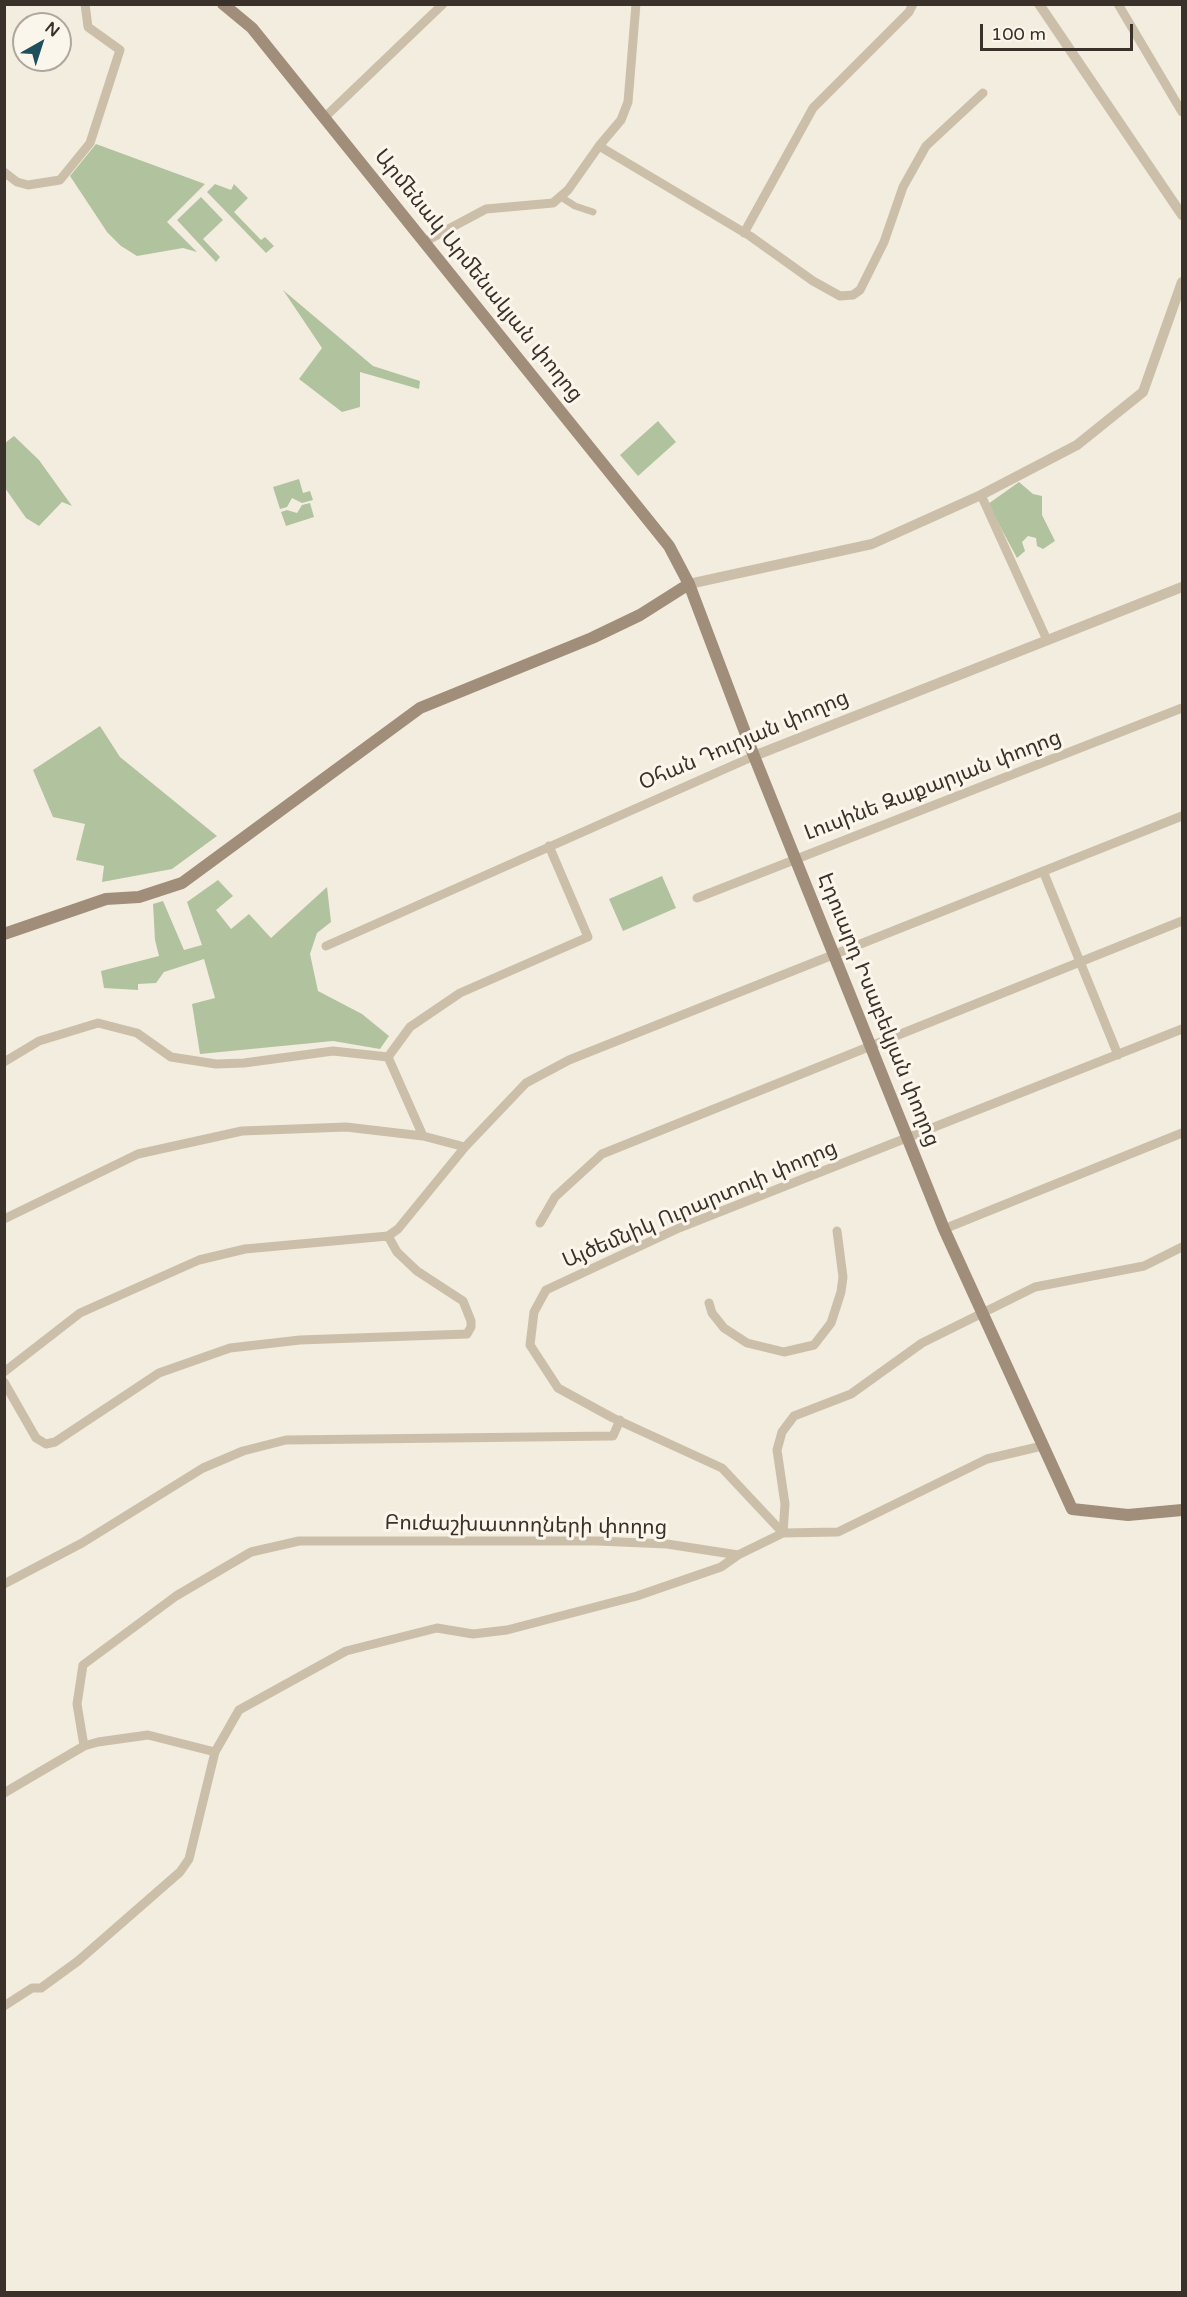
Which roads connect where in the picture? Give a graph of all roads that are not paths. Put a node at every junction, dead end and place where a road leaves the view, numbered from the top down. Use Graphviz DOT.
graph roads {
  1 [pos="85,4"];
  2 [pos="223,4"];
  3 [pos="444,4"];
  4 [pos="636,4"];
  5 [pos="913,4"];
  6 [pos="1039,4"];
  7 [pos="1118,4"];
  8 [pos="983,93"];
  9 [pos="1182,112"];
  10 [pos="325,117"];
  11 [pos="598,146"];
  12 [pos="6,177"];
  13 [pos="561,196"];
  14 [pos="593,212"];
  15 [pos="1182,215"];
  16 [pos="744,232"];
  17 [pos="426,241"];
  18 [pos="1182,282"];
  19 [pos="981,495"];
  20 [pos="689,584"];
  21 [pos="1182,587"];
  22 [pos="1047,640"];
  23 [pos="1182,708"];
  24 [pos="754,756"];
  25 [pos="1182,816"];
  26 [pos="549,846"];
  27 [pos="796,860"];
  28 [pos="1043,871"];
  29 [pos="697,898"];
  30 [pos="1182,921"];
  31 [pos="4,934"];
  32 [pos="326,946"];
  33 [pos="833,953"];
  34 [pos="1080,961"];
  35 [pos="1182,1029"];
  36 [pos="871,1047"];
  37 [pos="1118,1055"];
  38 [pos="388,1057"];
  39 [pos="4,1062"];
  40 [pos="1182,1133"];
  41 [pos="423,1136"];
  42 [pos="909,1138"];
  43 [pos="465,1147"];
  44 [pos="4,1219"];
  45 [pos="540,1223"];
  46 [pos="944,1229"];
  47 [pos="837,1231"];
  48 [pos="388,1236"];
  49 [pos="1182,1247"];
  50 [pos="709,1303"];
  51 [pos="984,1315"];
  52 [pos="4,1372"];
  53 [pos="4,1382"];
  54 [pos="620,1420"];
  55 [pos="1042,1446"];
  56 [pos="1182,1510"];
  57 [pos="783,1533"];
  58 [pos="738,1555"];
  59 [pos="4,1584"];
  60 [pos="84,1746"];
  61 [pos="215,1752"];
  62 [pos="4,1793"];
  63 [pos="4,2006"];
  1 -- 12 [label="street"];
  2 -- 10 [label="main road, Արմենակ Արմենակյան փողոց"];
  3 -- 10 [label="street"];
  4 -- 11 [label="street"];
  5 -- 16 [label="street"];
  6 -- 15 [label="street"];
  7 -- 9 [label="street"];
  8 -- 16 [label="street"];
  10 -- 17 [label="main road, Արմենակ Արմենակյան փողոց"];
  11 -- 13 [label="street"];
  11 -- 16 [label="street"];
  13 -- 14 [label="street"];
  13 -- 17 [label="street"];
  17 -- 20 [label="main road, Արմենակ Արմենակյան փողոց"];
  18 -- 19 [label="street"];
  19 -- 20 [label="street"];
  19 -- 22 [label="street"];
  20 -- 24 [label="main road, Էդուարդ Իսաբեկյան փողոց"];
  20 -- 31 [label="main road"];
  21 -- 22 [label="street, Օհան Դուրյան փողոց"];
  22 -- 24 [label="street, Օհան Դուրյան փողոց"];
  23 -- 27 [label="street, Լուսինե Զաքարյան փողոց"];
  24 -- 26 [label="street, Օհան Դուրյան փողոց"];
  24 -- 27 [label="main road, Էդուարդ Իսաբեկյան փողոց"];
  25 -- 28 [label="street"];
  26 -- 32 [label="street, Օհան Դուրյան փողոց"];
  26 -- 38 [label="street"];
  27 -- 29 [label="street, Լուսինե Զաքարյան փողոց"];
  27 -- 33 [label="main road, Էդուարդ Իսաբեկյան փողոց"];
  28 -- 33 [label="street"];
  28 -- 34 [label="street"];
  30 -- 34 [label="street"];
  33 -- 36 [label="main road, Էդուարդ Իսաբեկյան փողոց"];
  33 -- 43 [label="street"];
  34 -- 36 [label="street"];
  34 -- 37 [label="street"];
  35 -- 37 [label="street, Այծեմնիկ Ուրարտուի փողոց"];
  36 -- 42 [label="main road, Էդուարդ Իսաբեկյան փողոց"];
  36 -- 45 [label="street"];
  37 -- 42 [label="street, Այծեմնիկ Ուրարտուի փողոց"];
  38 -- 39 [label="street"];
  38 -- 41 [label="street"];
  40 -- 46 [label="street"];
  41 -- 43 [label="street"];
  41 -- 44 [label="street"];
  42 -- 46 [label="main road, Էդուարդ Իսաբեկյան փողոց"];
  42 -- 54 [label="street, Այծեմնիկ Ուրարտուի փողոց"];
  43 -- 48 [label="street"];
  46 -- 51 [label="main road, Էդուարդ Իսաբեկյան փողոց"];
  47 -- 50 [label="street"];
  48 -- 52 [label="street"];
  48 -- 53 [label="street"];
  49 -- 51 [label="street"];
  51 -- 55 [label="main road, Էդուարդ Իսաբեկյան փողոց"];
  51 -- 57 [label="street"];
  54 -- 57 [label="street, Այծեմնիկ Ուրարտուի փողոց"];
  54 -- 59 [label="street"];
  55 -- 56 [label="main road, Էդուարդ Իսաբեկյան փողոց"];
  55 -- 57 [label="street"];
  57 -- 58 [label="street"];
  58 -- 60 [label="street, Բուժաշխատողների փողոց"];
  58 -- 61 [label="street"];
  60 -- 61 [label="street"];
  60 -- 62 [label="street"];
  61 -- 63 [label="street"];
}
